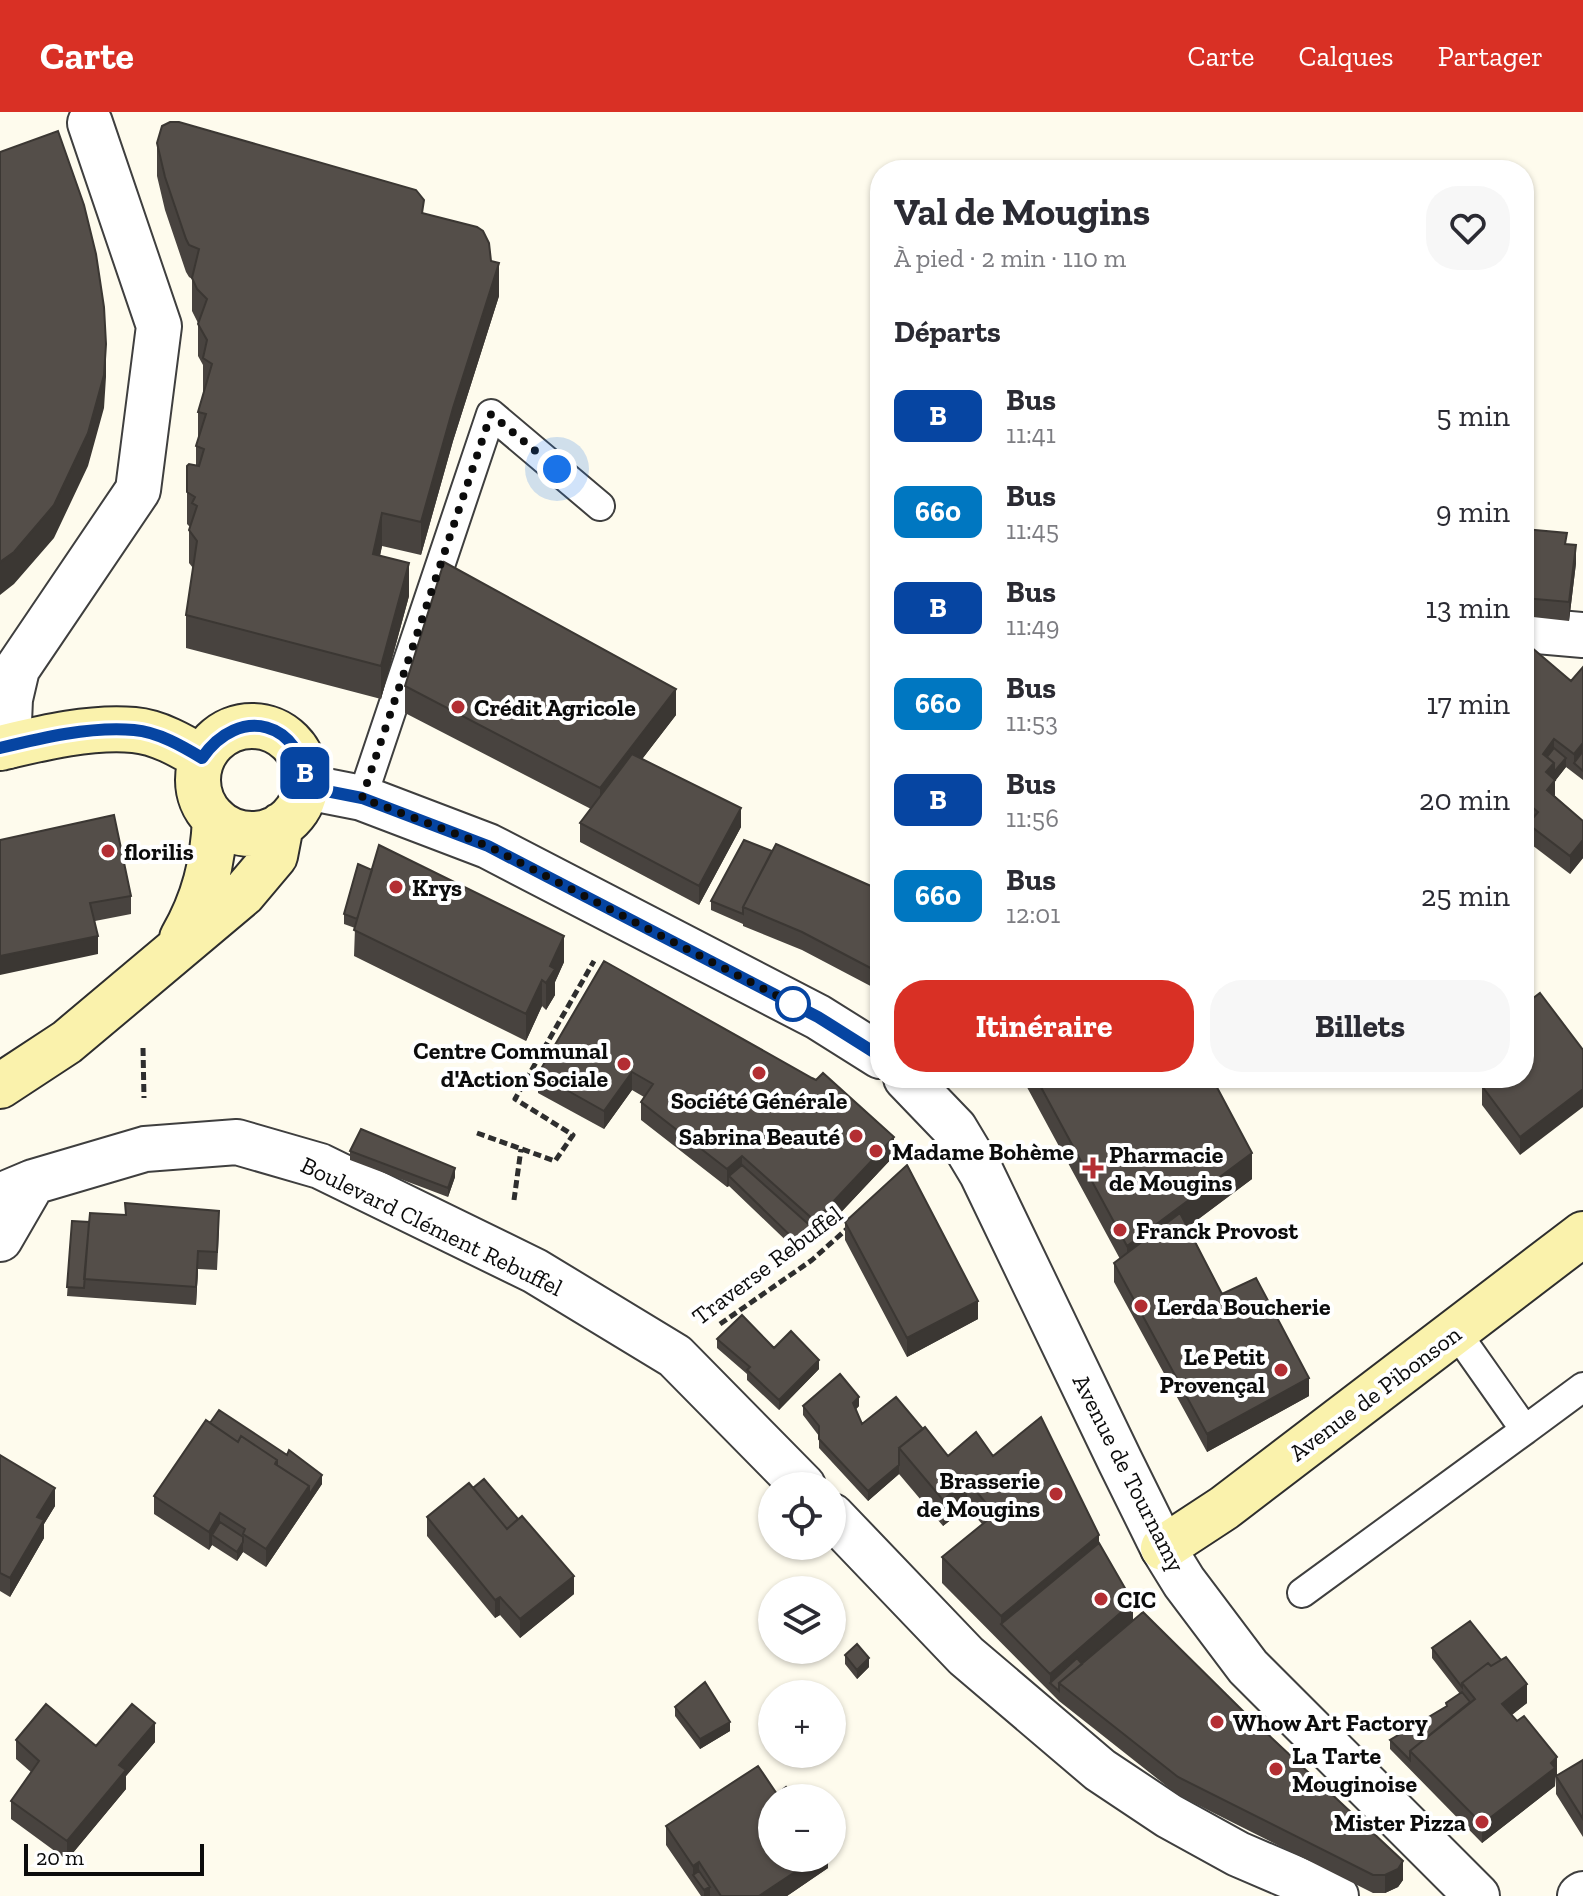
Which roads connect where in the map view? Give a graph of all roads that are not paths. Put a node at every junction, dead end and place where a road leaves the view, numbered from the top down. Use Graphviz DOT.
graph roads {
  1 [pos="89,117"];
  2 [pos="600,506"];
  3 [pos="1534,631"];
  4 [pos="1583,635"];
  5 [pos="4,747"];
  6 [pos="202,758"];
  7 [pos="306,787"];
  8 [pos="362,798"];
  9 [pos="215,819"];
  10 [pos="281,825"];
  11 [pos="173,953"];
  12 [pos="870,1050"];
  13 [pos="0,1086"];
  14 [pos="930,1088"];
  15 [pos="17,1189"];
  16 [pos="1583,1234"];
  17 [pos="0,1239"];
  18 [pos="1456,1332"];
  19 [pos="1583,1387"];
  20 [pos="1525,1430"];
  21 [pos="789,1472"];
  22 [pos="846,1531"];
  23 [pos="1163,1548"];
  24 [pos="1302,1593"];
  25 [pos="1462,1892"];
  26 [pos="1336,1896"];
  1 -- 5 [label="street"];
  2 -- 8 [label="lane"];
  3 -- 4 [label="street"];
  5 -- 6 [label="street"];
  6 -- 7 [label="street"];
  6 -- 9 [label="street"];
  7 -- 8 [label="street"];
  7 -- 10 [label="street"];
  8 -- 12 [label="street"];
  9 -- 10 [label="street"];
  9 -- 11 [label="street"];
  10 -- 11 [label="street"];
  11 -- 13 [label="street"];
  14 -- 23 [label="street, Avenue de Tournamy"];
  15 -- 17 [label="street"];
  15 -- 21 [label="street, Boulevard Clément Rebuffel"];
  16 -- 18 [label="street, Avenue de Pibonson"];
  18 -- 20 [label="lane"];
  18 -- 23 [label="street, Avenue de Pibonson"];
  19 -- 20 [label="lane"];
  20 -- 24 [label="lane"];
  22 -- 26 [label="street"];
  23 -- 25 [label="street, Avenue de Tournamy"];
}
